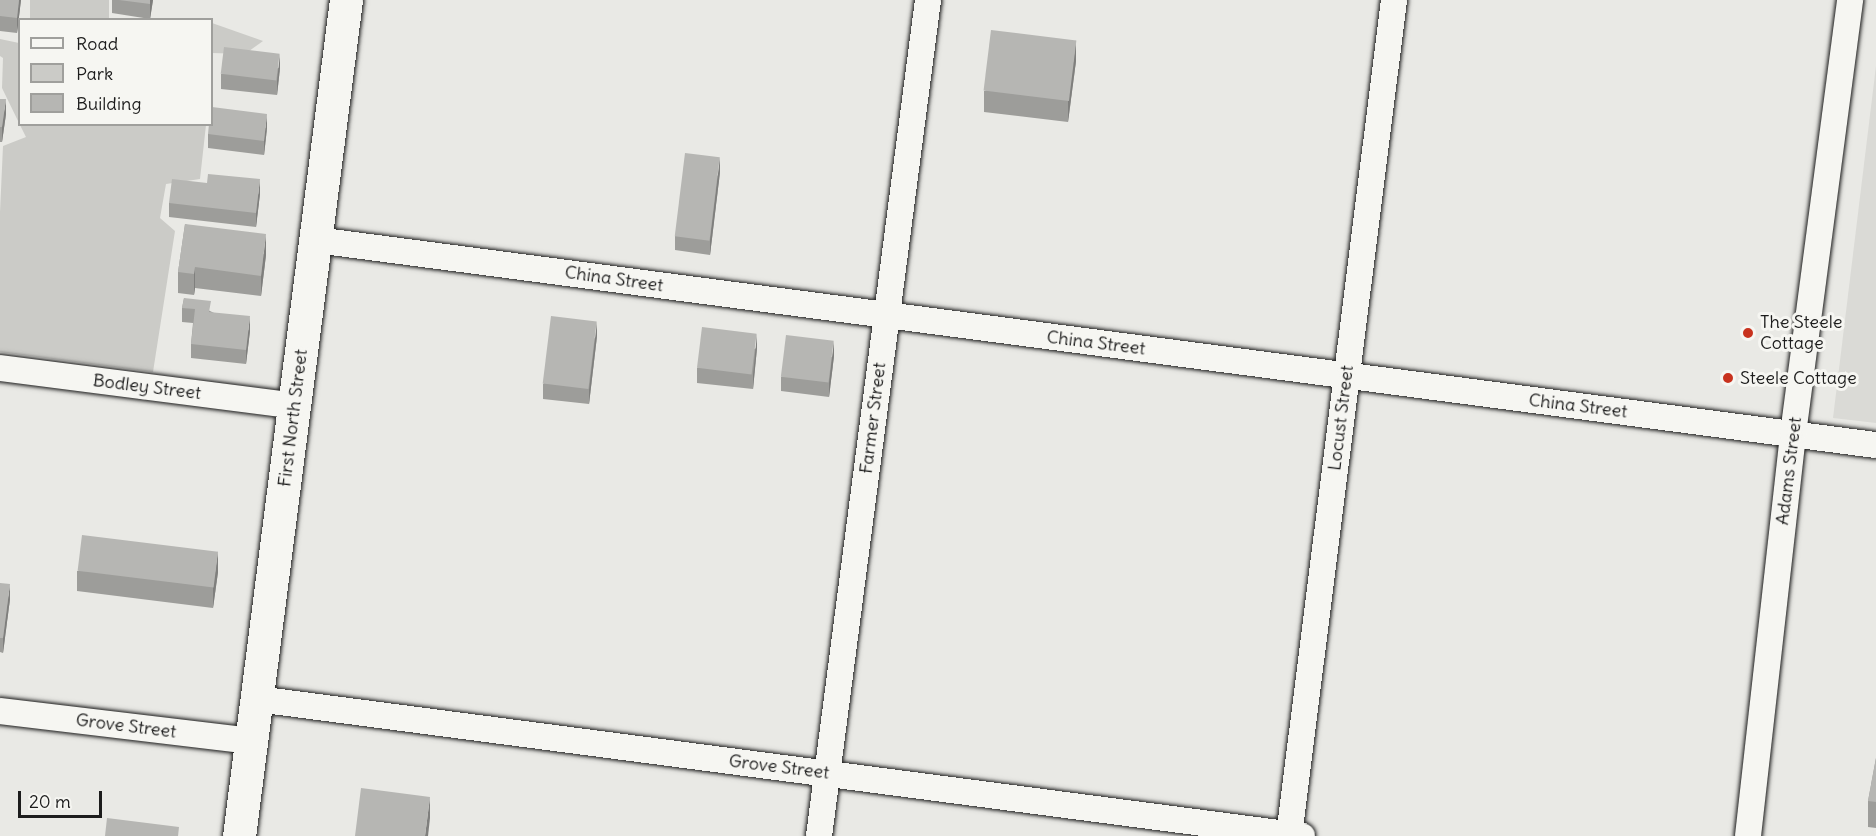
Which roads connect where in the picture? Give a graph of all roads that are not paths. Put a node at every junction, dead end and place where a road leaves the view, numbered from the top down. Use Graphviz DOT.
graph roads {
  1 [pos="346,0"];
  2 [pos="928,0"];
  3 [pos="1394,0"];
  4 [pos="1850,0"];
  5 [pos="316,240"];
  6 [pos="887,315"];
  7 [pos="0,368"];
  8 [pos="1347,375"];
  9 [pos="295,406"];
  10 [pos="1793,434"];
  11 [pos="1876,445"];
  12 [pos="257,699"];
  13 [pos="0,711"];
  14 [pos="251,741"];
  15 [pos="827,773"];
  16 [pos="1293,835"];
  17 [pos="239,836"];
  18 [pos="819,836"];
  19 [pos="1748,836"];
  1 -- 5 [label="street, First North Street"];
  2 -- 6 [label="street, Farmer Street"];
  3 -- 8 [label="street, Locust Street"];
  4 -- 10 [label="street, Adams Street"];
  5 -- 6 [label="street, China Street"];
  5 -- 9 [label="street, First North Street"];
  6 -- 8 [label="street, China Street"];
  6 -- 15 [label="street, Farmer Street"];
  7 -- 9 [label="street, Bodley Street"];
  8 -- 10 [label="street, China Street"];
  8 -- 16 [label="street, Locust Street"];
  9 -- 12 [label="street, First North Street"];
  10 -- 11 [label="street, China Street"];
  10 -- 19 [label="street, Adams Street"];
  12 -- 14 [label="street, First North Street"];
  12 -- 15 [label="street, Grove Street"];
  13 -- 14 [label="street, Grove Street"];
  14 -- 17 [label="street, First North Street"];
  15 -- 16 [label="street, Grove Street"];
  15 -- 18 [label="street, Farmer Street"];
}
